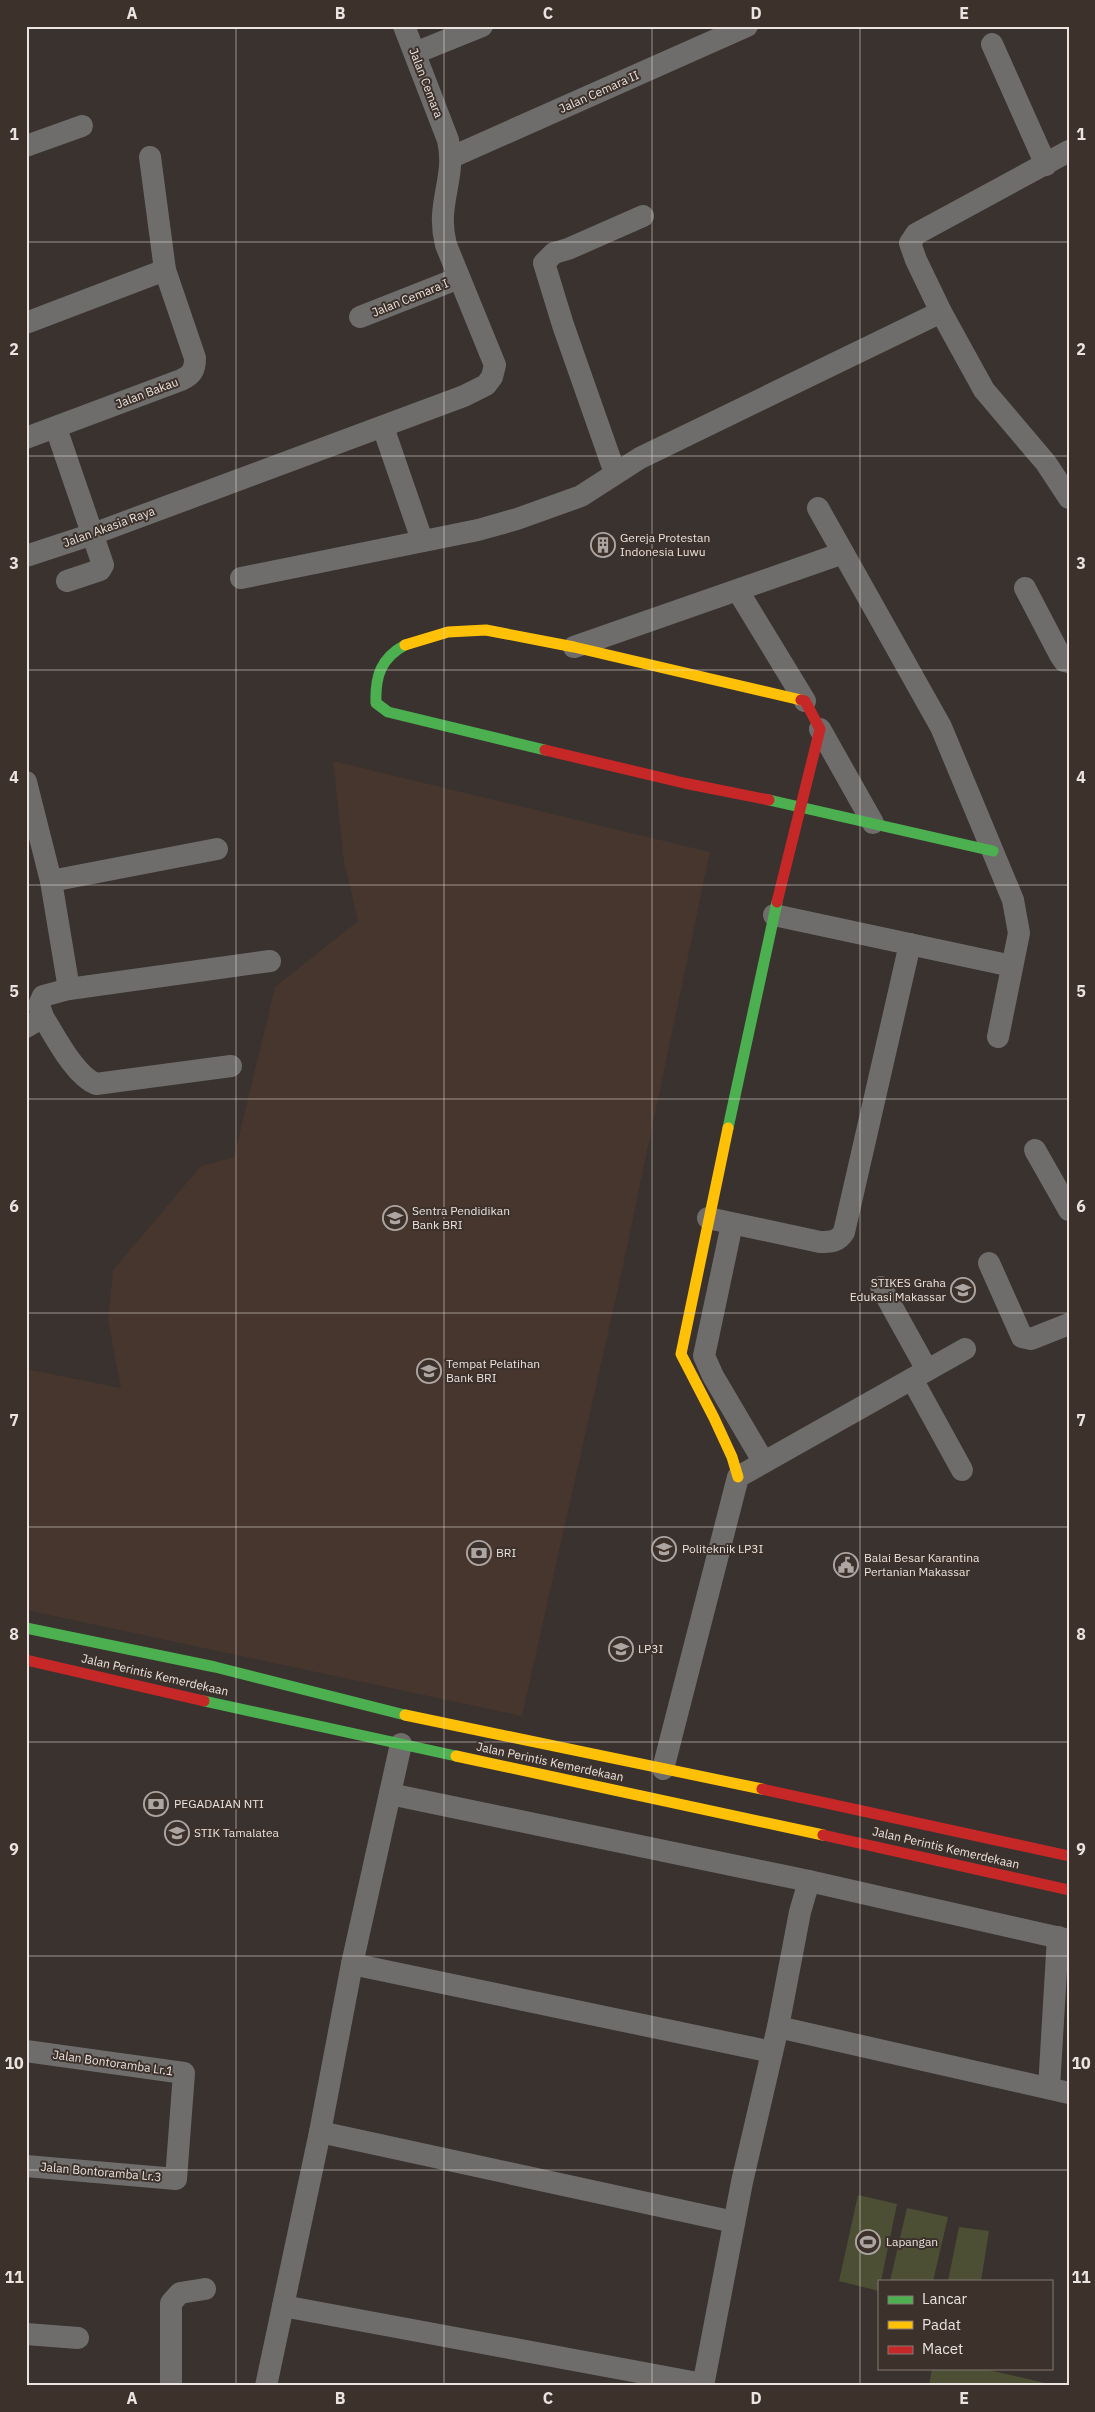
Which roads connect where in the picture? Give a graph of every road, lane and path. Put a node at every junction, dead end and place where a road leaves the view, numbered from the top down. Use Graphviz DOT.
graph roads {
  1 [pos="404,26"];
  2 [pos="482,26"];
  3 [pos="747,26"];
  4 [pos="992,44"];
  5 [pos="414,53"];
  6 [pos="82,126"];
  7 [pos="26,146"];
  8 [pos="450,149"];
  9 [pos="150,157"];
  10 [pos="1060,157"];
  11 [pos="643,216"];
  12 [pos="165,270"];
  13 [pos="459,278"];
  14 [pos="941,312"];
  15 [pos="360,317"];
  16 [pos="26,323"];
  17 [pos="56,428"];
  18 [pos="383,428"];
  19 [pos="26,438"];
  20 [pos="616,473"];
  21 [pos="1069,498"];
  22 [pos="818,508"];
  23 [pos="93,534"];
  24 [pos="422,540"];
  25 [pos="842,553"];
  26 [pos="26,556"];
  27 [pos="241,578"];
  28 [pos="67,581"];
  29 [pos="1025,588"];
  30 [pos="738,591"];
  31 [pos="574,646"];
  32 [pos="1069,662"];
  33 [pos="805,701"];
  34 [pos="820,729"];
  35 [pos="26,782"];
  36 [pos="802,806"];
  37 [pos="873,823"];
  38 [pos="217,849"];
  39 [pos="993,851"];
  40 [pos="51,881"];
  41 [pos="774,915"];
  42 [pos="910,944"];
  43 [pos="270,961"];
  44 [pos="1012,966"];
  45 [pos="69,989"];
  46 [pos="35,1022"];
  47 [pos="998,1037"];
  48 [pos="231,1066"];
  49 [pos="1035,1150"];
  50 [pos="1069,1210"];
  51 [pos="708,1218"];
  52 [pos="732,1224"];
  53 [pos="989,1264"];
  54 [pos="881,1287"];
  55 [pos="1069,1324"];
  56 [pos="965,1349"];
  57 [pos="919,1374"];
  58 [pos="763,1461"];
  59 [pos="962,1470"];
  60 [pos="738,1478"];
  61 [pos="26,1628"];
  62 [pos="26,1660"];
  63 [pos="401,1744"];
  64 [pos="663,1769"];
  65 [pos="390,1794"];
  66 [pos="791,1796"];
  67 [pos="806,1799"];
  68 [pos="786,1818"];
  69 [pos="800,1821"];
  70 [pos="1069,1856"];
  71 [pos="809,1881"];
  72 [pos="1069,1890"];
  73 [pos="1063,1939"];
  74 [pos="352,1964"];
  75 [pos="778,2027"];
  76 [pos="26,2051"];
  77 [pos="772,2052"];
  78 [pos="1059,2091"];
  79 [pos="320,2132"];
  80 [pos="26,2166"];
  81 [pos="176,2179"];
  82 [pos="734,2222"];
  83 [pos="205,2289"];
  84 [pos="284,2306"];
  85 [pos="26,2334"];
  86 [pos="78,2338"];
  87 [pos="703,2385"];
  88 [pos="171,2386"];
  89 [pos="266,2386"];
  1 -- 5 [label="street, Jalan Cemara"];
  2 -- 5 [label="street"];
  3 -- 8 [label="street, Jalan Cemara II"];
  4 -- 10 [label="street"];
  5 -- 8 [label="street, Jalan Cemara"];
  6 -- 7 [label="street"];
  8 -- 13 [label="street"];
  9 -- 12 [label="street, Jalan Bakau"];
  10 -- 14 [label="street"];
  11 -- 20 [label="street"];
  12 -- 16 [label="street"];
  12 -- 17 [label="street, Jalan Bakau"];
  13 -- 15 [label="street, Jalan Cemara I"];
  13 -- 18 [label="street, Jalan Akasia Raya"];
  14 -- 20 [label="street"];
  14 -- 21 [label="street"];
  17 -- 19 [label="street, Jalan Bakau"];
  17 -- 23 [label="street"];
  18 -- 23 [label="street, Jalan Akasia Raya"];
  18 -- 24 [label="street"];
  20 -- 24 [label="street"];
  22 -- 25 [label="street"];
  23 -- 26 [label="street, Jalan Akasia Raya"];
  23 -- 28 [label="street"];
  24 -- 27 [label="street"];
  25 -- 30 [label="street"];
  25 -- 39 [label="street"];
  29 -- 32 [label="street"];
  30 -- 31 [label="street"];
  30 -- 33 [label="street"];
  31 -- 33 [label="main road"];
  31 -- 36 [label="main road"];
  33 -- 34 [label="main road"];
  34 -- 36 [label="main road"];
  34 -- 37 [label="street"];
  35 -- 40 [label="street"];
  36 -- 37 [label="main road"];
  36 -- 41 [label="main road"];
  37 -- 39 [label="main road"];
  38 -- 40 [label="street"];
  39 -- 44 [label="street"];
  40 -- 45 [label="street"];
  41 -- 42 [label="street"];
  41 -- 51 [label="main road"];
  42 -- 44 [label="street"];
  42 -- 52 [label="street"];
  43 -- 45 [label="street"];
  44 -- 47 [label="street"];
  45 -- 46 [label="street"];
  46 -- 48 [label="street"];
  49 -- 50 [label="street"];
  51 -- 52 [label="street"];
  51 -- 60 [label="main road"];
  52 -- 58 [label="street"];
  53 -- 55 [label="street"];
  54 -- 57 [label="street"];
  56 -- 57 [label="street"];
  57 -- 58 [label="street"];
  57 -- 59 [label="street"];
  58 -- 60 [label="street"];
  60 -- 64 [label="street"];
  61 -- 64 [label="main road, Jalan Perintis Kemerdekaan"];
  62 -- 63 [label="main road, Jalan Perintis Kemerdekaan"];
  63 -- 65 [label="street"];
  63 -- 68 [label="main road, Jalan Perintis Kemerdekaan"];
  64 -- 66 [label="main road, Jalan Perintis Kemerdekaan"];
  65 -- 71 [label="street"];
  65 -- 74 [label="street"];
  66 -- 67 [label="main road, Jalan Perintis Kemerdekaan"];
  66 -- 68 [label="main road"];
  67 -- 69 [label="main road"];
  67 -- 70 [label="main road, Jalan Perintis Kemerdekaan"];
  68 -- 69 [label="main road, Jalan Perintis Kemerdekaan"];
  69 -- 72 [label="main road, Jalan Perintis Kemerdekaan"];
  71 -- 73 [label="street"];
  71 -- 75 [label="street"];
  73 -- 78 [label="street"];
  74 -- 77 [label="street"];
  74 -- 79 [label="street"];
  75 -- 77 [label="street"];
  75 -- 78 [label="street"];
  76 -- 81 [label="street, Jalan Bontoramba Lr.1"];
  77 -- 82 [label="street"];
  79 -- 82 [label="street"];
  79 -- 84 [label="street"];
  80 -- 81 [label="street, Jalan Bontoramba Lr.3"];
  82 -- 87 [label="street"];
  83 -- 88 [label="street"];
  84 -- 87 [label="street"];
  84 -- 89 [label="street"];
  85 -- 86 [label="street"];
}
